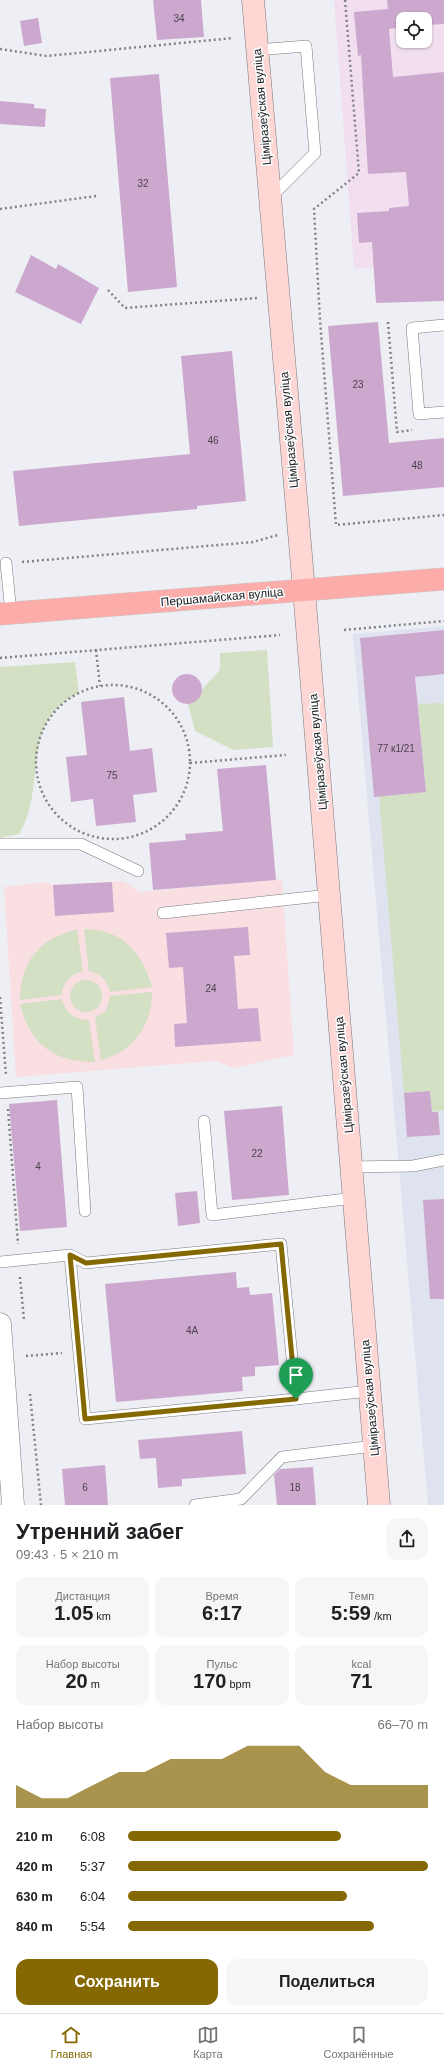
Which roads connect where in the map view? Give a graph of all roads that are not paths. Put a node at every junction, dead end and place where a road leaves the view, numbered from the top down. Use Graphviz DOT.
graph roads {
  1 [pos="253,0"];
  2 [pos="257,50"];
  3 [pos="270,198"];
  4 [pos="444,325"];
  5 [pos="444,412"];
  6 [pos="6,563"];
  7 [pos="444,579"];
  8 [pos="304,590"];
  9 [pos="5,613"];
  10 [pos="0,844"];
  11 [pos="138,871"];
  12 [pos="329,895"];
  13 [pos="163,913"];
  14 [pos="0,1093"];
  15 [pos="204,1121"];
  16 [pos="444,1160"];
  17 [pos="351,1167"];
  18 [pos="354,1198"];
  19 [pos="85,1211"];
  20 [pos="70,1255"];
  21 [pos="0,1262"];
  22 [pos="0,1324"];
  23 [pos="369,1391"];
  24 [pos="296,1399"];
  25 [pos="3,1420"];
  26 [pos="374,1446"];
  27 [pos="241,1502"];
  28 [pos="13,1505"];
  29 [pos="195,1505"];
  30 [pos="379,1505"];
  1 -- 2 [label="main road, Ціміразеўская вуліца"];
  2 -- 3 [label="main road, Ціміразеўская вуліца"];
  2 -- 3 [label="lane"];
  3 -- 8 [label="main road, Ціміразеўская вуліца"];
  4 -- 5 [label="lane"];
  6 -- 9 [label="lane"];
  7 -- 8 [label="main road, Першамайская вуліца"];
  8 -- 9 [label="main road, Першамайская вуліца"];
  8 -- 12 [label="main road, Ціміразеўская вуліца"];
  10 -- 11 [label="lane"];
  12 -- 13 [label="lane"];
  12 -- 17 [label="main road, Ціміразеўская вуліца"];
  14 -- 19 [label="lane"];
  15 -- 18 [label="lane"];
  16 -- 17 [label="lane"];
  17 -- 18 [label="main road, Ціміразеўская вуліца"];
  18 -- 23 [label="main road, Ціміразеўская вуліца"];
  20 -- 21 [label="lane"];
  20 -- 24 [label="lane"];
  20 -- 24 [label="lane"];
  22 -- 25 [label="street"];
  23 -- 24 [label="lane"];
  23 -- 26 [label="main road, Ціміразеўская вуліца"];
  25 -- 28 [label="street"];
  26 -- 27 [label="lane"];
  26 -- 30 [label="main road, Ціміразеўская вуліца"];
  27 -- 29 [label="lane"];
}
